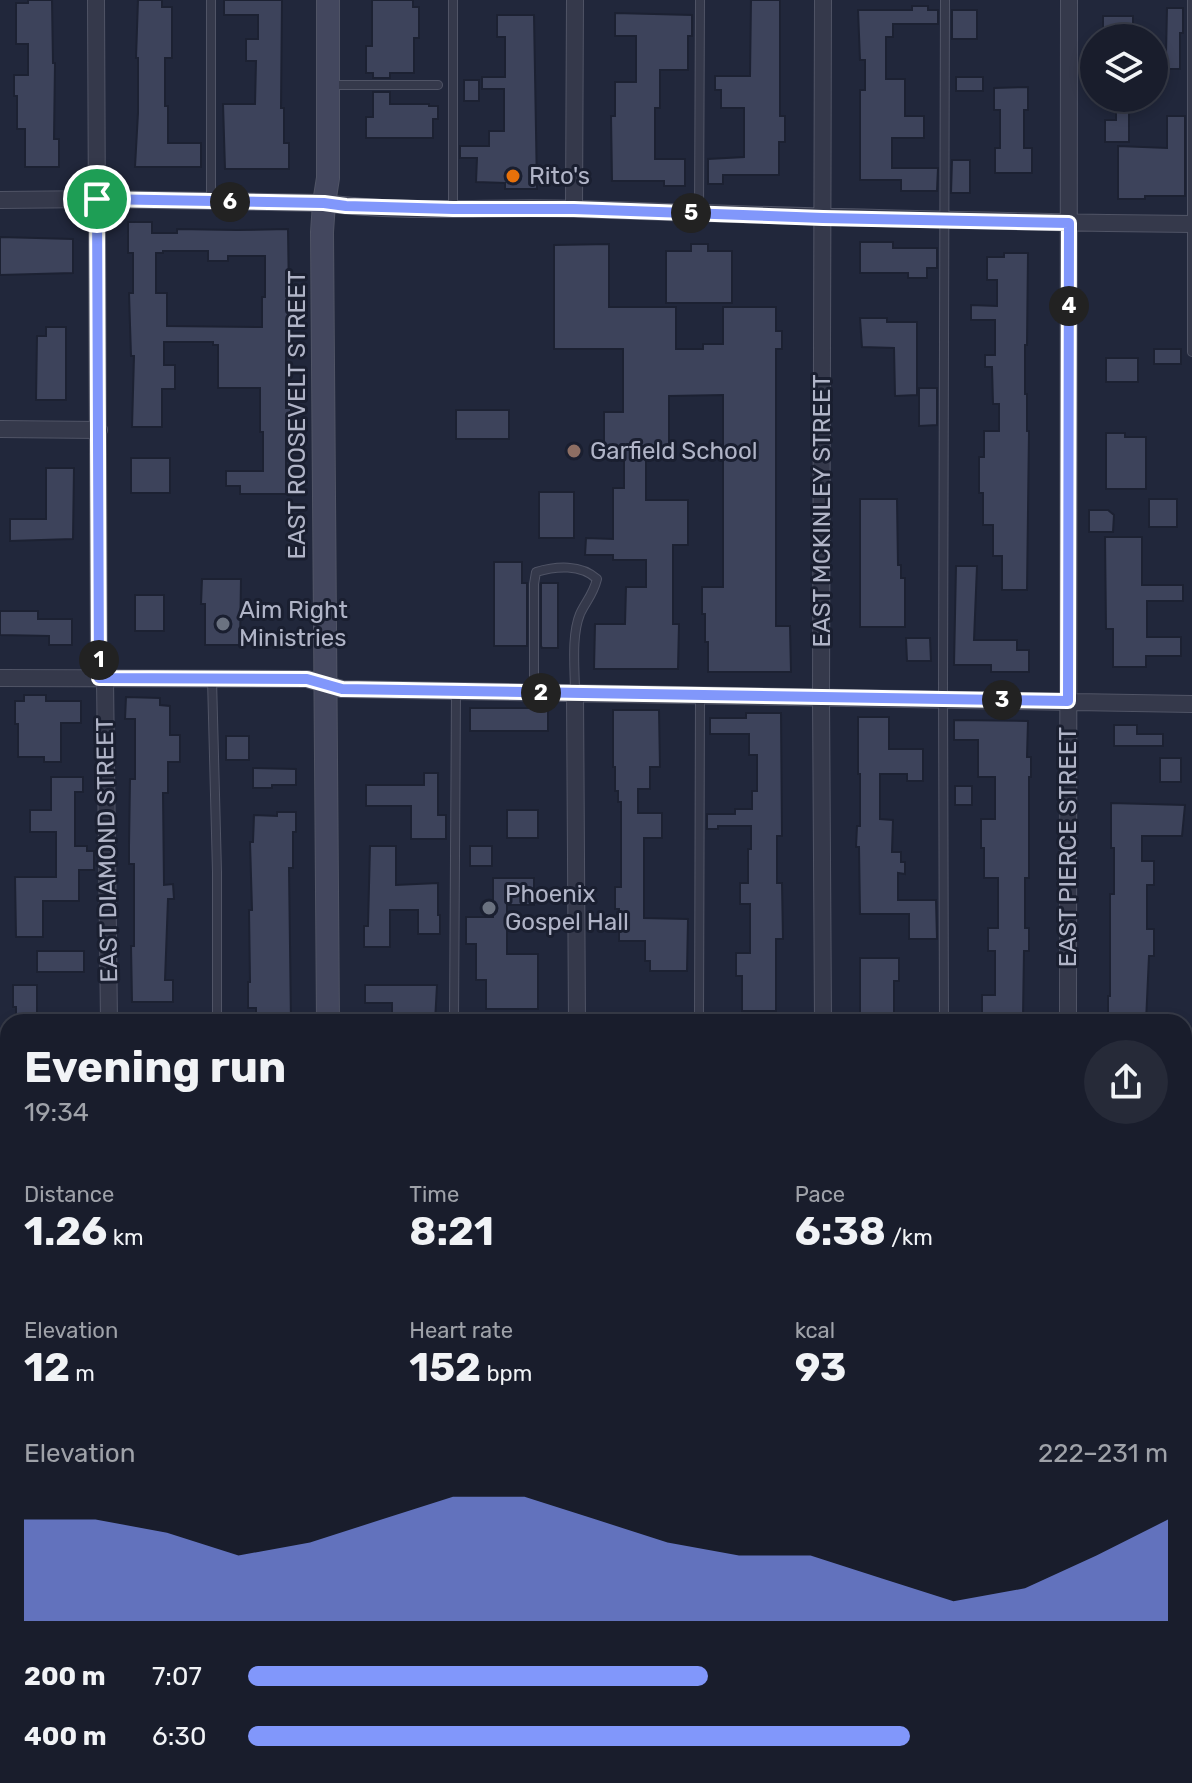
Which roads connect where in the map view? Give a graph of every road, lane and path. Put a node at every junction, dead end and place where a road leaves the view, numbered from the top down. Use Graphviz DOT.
graph roads {
  1 [pos="96,0"];
  2 [pos="211,0"];
  3 [pos="328,0"];
  4 [pos="453,0"];
  5 [pos="575,0"];
  6 [pos="700,0"];
  7 [pos="823,0"];
  8 [pos="945,0"];
  9 [pos="1069,0"];
  10 [pos="1192,0"];
  11 [pos="328,85"];
  12 [pos="438,85"];
  13 [pos="97,199"];
  14 [pos="0,200"];
  15 [pos="211,201"];
  16 [pos="324,203"];
  17 [pos="453,209"];
  18 [pos="574,209"];
  19 [pos="699,213"];
  20 [pos="823,218"];
  21 [pos="945,220"];
  22 [pos="1069,223"];
  23 [pos="1192,224"];
  24 [pos="1192,352"];
  25 [pos="0,429"];
  26 [pos="99,430"];
  27 [pos="0,678"];
  28 [pos="102,678"];
  29 [pos="212,678"];
  30 [pos="326,683"];
  31 [pos="456,692"];
  32 [pos="534,693"];
  33 [pos="575,694"];
  34 [pos="700,696"];
  35 [pos="821,698"];
  36 [pos="943,699"];
  37 [pos="1068,701"];
  38 [pos="1192,704"];
  39 [pos="109,1014"];
  40 [pos="217,1014"];
  41 [pos="328,1014"];
  42 [pos="454,1014"];
  43 [pos="577,1014"];
  44 [pos="699,1014"];
  45 [pos="823,1014"];
  46 [pos="944,1014"];
  47 [pos="1068,1014"];
  48 [pos="1192,1726"];
  49 [pos="1192,1783"];
  1 -- 13 [label="street, EAST DIAMOND STREET"];
  2 -- 15 [label="lane"];
  3 -- 11 [label="street, EAST ROOSEVELT STREET"];
  4 -- 17 [label="lane"];
  5 -- 18 [label="street"];
  6 -- 19 [label="lane"];
  7 -- 20 [label="street, EAST MCKINLEY STREET"];
  8 -- 21 [label="lane"];
  9 -- 22 [label="street, EAST PIERCE STREET"];
  10 -- 23 [label="lane"];
  11 -- 12 [label="lane"];
  11 -- 16 [label="street, EAST ROOSEVELT STREET"];
  13 -- 14 [label="street"];
  13 -- 15 [label="street"];
  13 -- 26 [label="street, EAST DIAMOND STREET"];
  15 -- 16 [label="street"];
  16 -- 17 [label="street"];
  16 -- 30 [label="street, EAST ROOSEVELT STREET"];
  17 -- 18 [label="street"];
  18 -- 19 [label="street"];
  19 -- 20 [label="street"];
  20 -- 21 [label="street"];
  20 -- 35 [label="street, EAST MCKINLEY STREET"];
  21 -- 22 [label="street"];
  21 -- 36 [label="lane"];
  22 -- 23 [label="street"];
  22 -- 37 [label="street, EAST PIERCE STREET"];
  23 -- 24 [label="lane"];
  25 -- 26 [label="street"];
  26 -- 28 [label="street, EAST DIAMOND STREET"];
  27 -- 28 [label="street"];
  28 -- 29 [label="street"];
  28 -- 39 [label="street, EAST DIAMOND STREET"];
  29 -- 30 [label="street"];
  29 -- 40 [label="lane"];
  30 -- 31 [label="street"];
  30 -- 41 [label="street, EAST ROOSEVELT STREET"];
  31 -- 32 [label="street"];
  31 -- 42 [label="lane"];
  32 -- 33 [label="street"];
  32 -- 33 [label="lane"];
  33 -- 34 [label="street"];
  33 -- 43 [label="street"];
  34 -- 35 [label="street"];
  34 -- 44 [label="lane"];
  35 -- 36 [label="street"];
  35 -- 45 [label="street, EAST MCKINLEY STREET"];
  36 -- 37 [label="street"];
  36 -- 46 [label="lane"];
  37 -- 38 [label="street"];
  37 -- 47 [label="street, EAST PIERCE STREET"];
  48 -- 49 [label="lane"];
}
